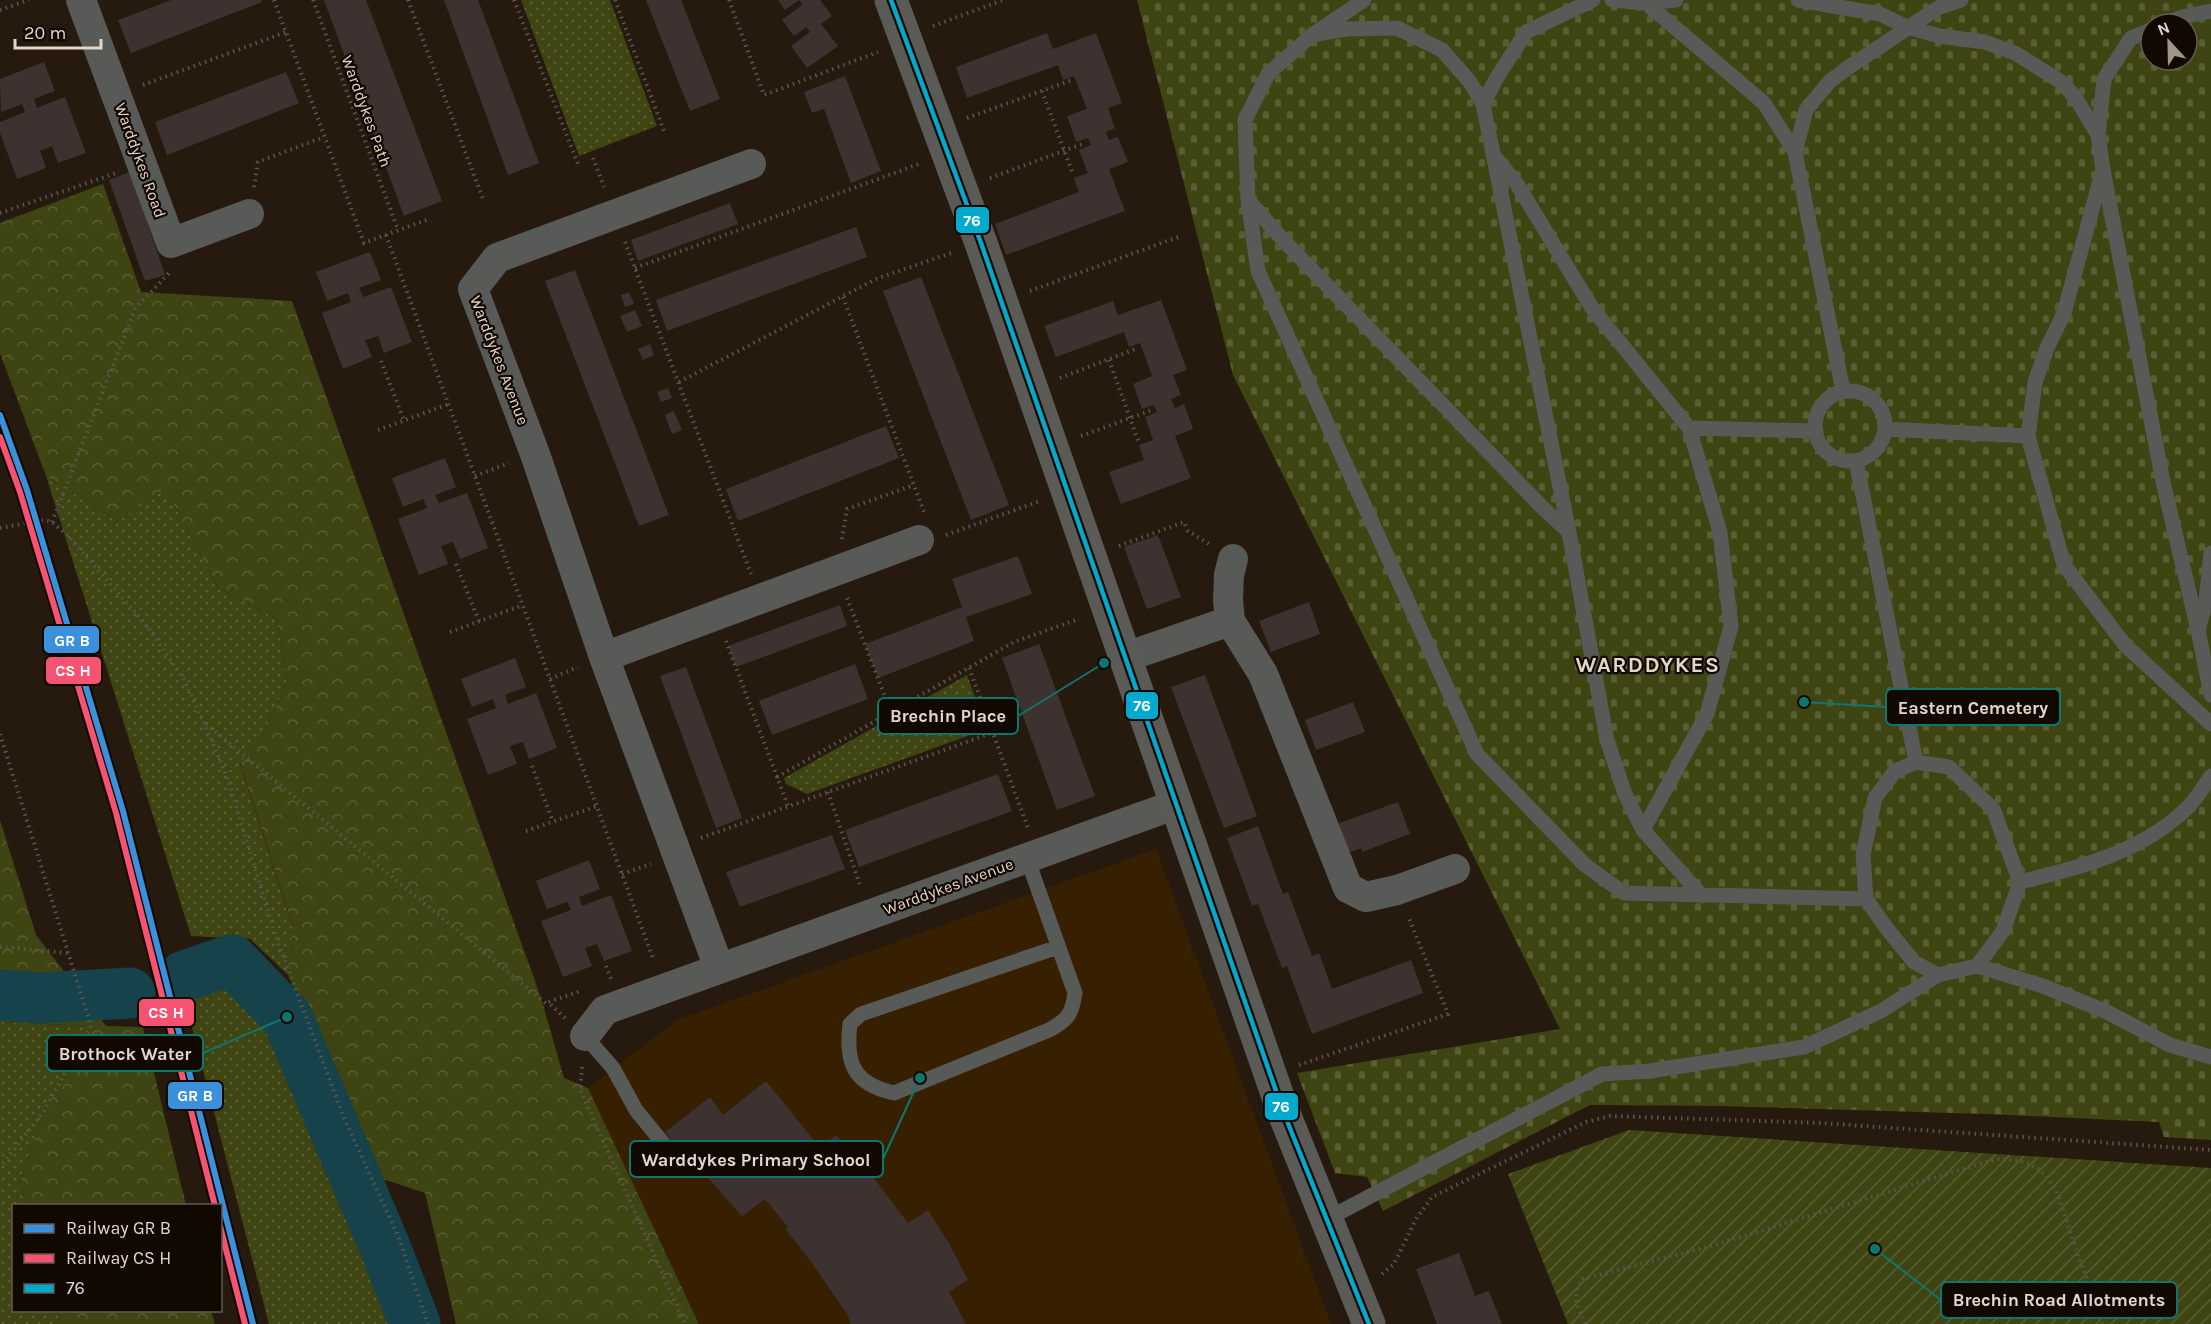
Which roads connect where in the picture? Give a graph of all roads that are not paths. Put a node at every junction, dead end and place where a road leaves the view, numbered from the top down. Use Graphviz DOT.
graph roads {
  1 [pos="81,0"];
  2 [pos="891,0"];
  3 [pos="1364,0"];
  4 [pos="1593,0"];
  5 [pos="1612,0"];
  6 [pos="1676,0"];
  7 [pos="1798,0"];
  8 [pos="1960,0"];
  9 [pos="1646,3"];
  10 [pos="1907,27"];
  11 [pos="1312,34"];
  12 [pos="2139,35"];
  13 [pos="1483,104"];
  14 [pos="2098,135"];
  15 [pos="1795,152"];
  16 [pos="1492,154"];
  17 [pos="751,164"];
  18 [pos="2103,170"];
  19 [pos="1248,200"];
  20 [pos="249,214"];
  21 [pos="1843,391"];
  22 [pos="1689,428"];
  23 [pos="1886,429"];
  24 [pos="1816,431"];
  25 [pos="2028,436"];
  26 [pos="1856,460"];
  27 [pos="1569,532"];
  28 [pos="933,538"];
  29 [pos="2211,553"];
  30 [pos="1233,559"];
  31 [pos="1230,621"];
  32 [pos="2198,630"];
  33 [pos="604,657"];
  34 [pos="1125,657"];
  35 [pos="2211,696"];
  36 [pos="2211,724"];
  37 [pos="1916,762"];
  38 [pos="2211,776"];
  39 [pos="1177,804"];
  40 [pos="1643,830"];
  41 [pos="1032,856"];
  42 [pos="1455,869"];
  43 [pos="2020,882"];
  44 [pos="1702,896"];
  45 [pos="1866,899"];
  46 [pos="1058,947"];
  47 [pos="1977,966"];
  48 [pos="719,968"];
  49 [pos="1938,975"];
  50 [pos="585,1036"];
  51 [pos="2211,1058"];
  52 [pos="675,1158"];
  53 [pos="1327,1219"];
  54 [pos="1369,1324"];
  1 -- 20 [label="street, Warddykes Road"];
  2 -- 34 [label="street"];
  3 -- 11 [label="lane"];
  4 -- 13 [label="lane"];
  5 -- 9 [label="lane"];
  6 -- 9 [label="lane"];
  7 -- 10 [label="lane"];
  8 -- 10 [label="lane"];
  9 -- 15 [label="lane"];
  10 -- 14 [label="lane"];
  10 -- 15 [label="lane"];
  11 -- 13 [label="lane"];
  11 -- 19 [label="lane"];
  12 -- 14 [label="lane"];
  13 -- 16 [label="lane"];
  14 -- 18 [label="lane"];
  15 -- 21 [label="lane"];
  16 -- 22 [label="lane"];
  16 -- 27 [label="lane"];
  17 -- 33 [label="street, Warddykes Avenue"];
  18 -- 25 [label="lane"];
  18 -- 32 [label="lane"];
  19 -- 27 [label="lane"];
  19 -- 44 [label="lane"];
  21 -- 23 [label="lane"];
  21 -- 24 [label="lane"];
  22 -- 24 [label="lane"];
  22 -- 40 [label="lane"];
  23 -- 25 [label="lane"];
  23 -- 26 [label="lane"];
  24 -- 26 [label="lane"];
  25 -- 36 [label="lane"];
  26 -- 37 [label="lane"];
  27 -- 40 [label="lane"];
  28 -- 33 [label="street"];
  29 -- 32 [label="lane"];
  30 -- 31 [label="street"];
  31 -- 34 [label="street"];
  31 -- 42 [label="street"];
  32 -- 35 [label="lane"];
  33 -- 48 [label="street, Warddykes Avenue"];
  34 -- 39 [label="street"];
  37 -- 43 [label="lane"];
  37 -- 45 [label="lane"];
  38 -- 43 [label="lane"];
  39 -- 41 [label="street, Warddykes Avenue"];
  39 -- 53 [label="street"];
  40 -- 44 [label="lane"];
  41 -- 46 [label="lane"];
  41 -- 48 [label="street, Warddykes Avenue"];
  43 -- 47 [label="lane"];
  44 -- 45 [label="lane"];
  45 -- 49 [label="lane"];
  46 -- 46 [label="lane"];
  47 -- 49 [label="lane"];
  47 -- 51 [label="lane"];
  48 -- 50 [label="street, Warddykes Avenue"];
  49 -- 53 [label="lane"];
  50 -- 52 [label="lane"];
  53 -- 54 [label="street"];
}
